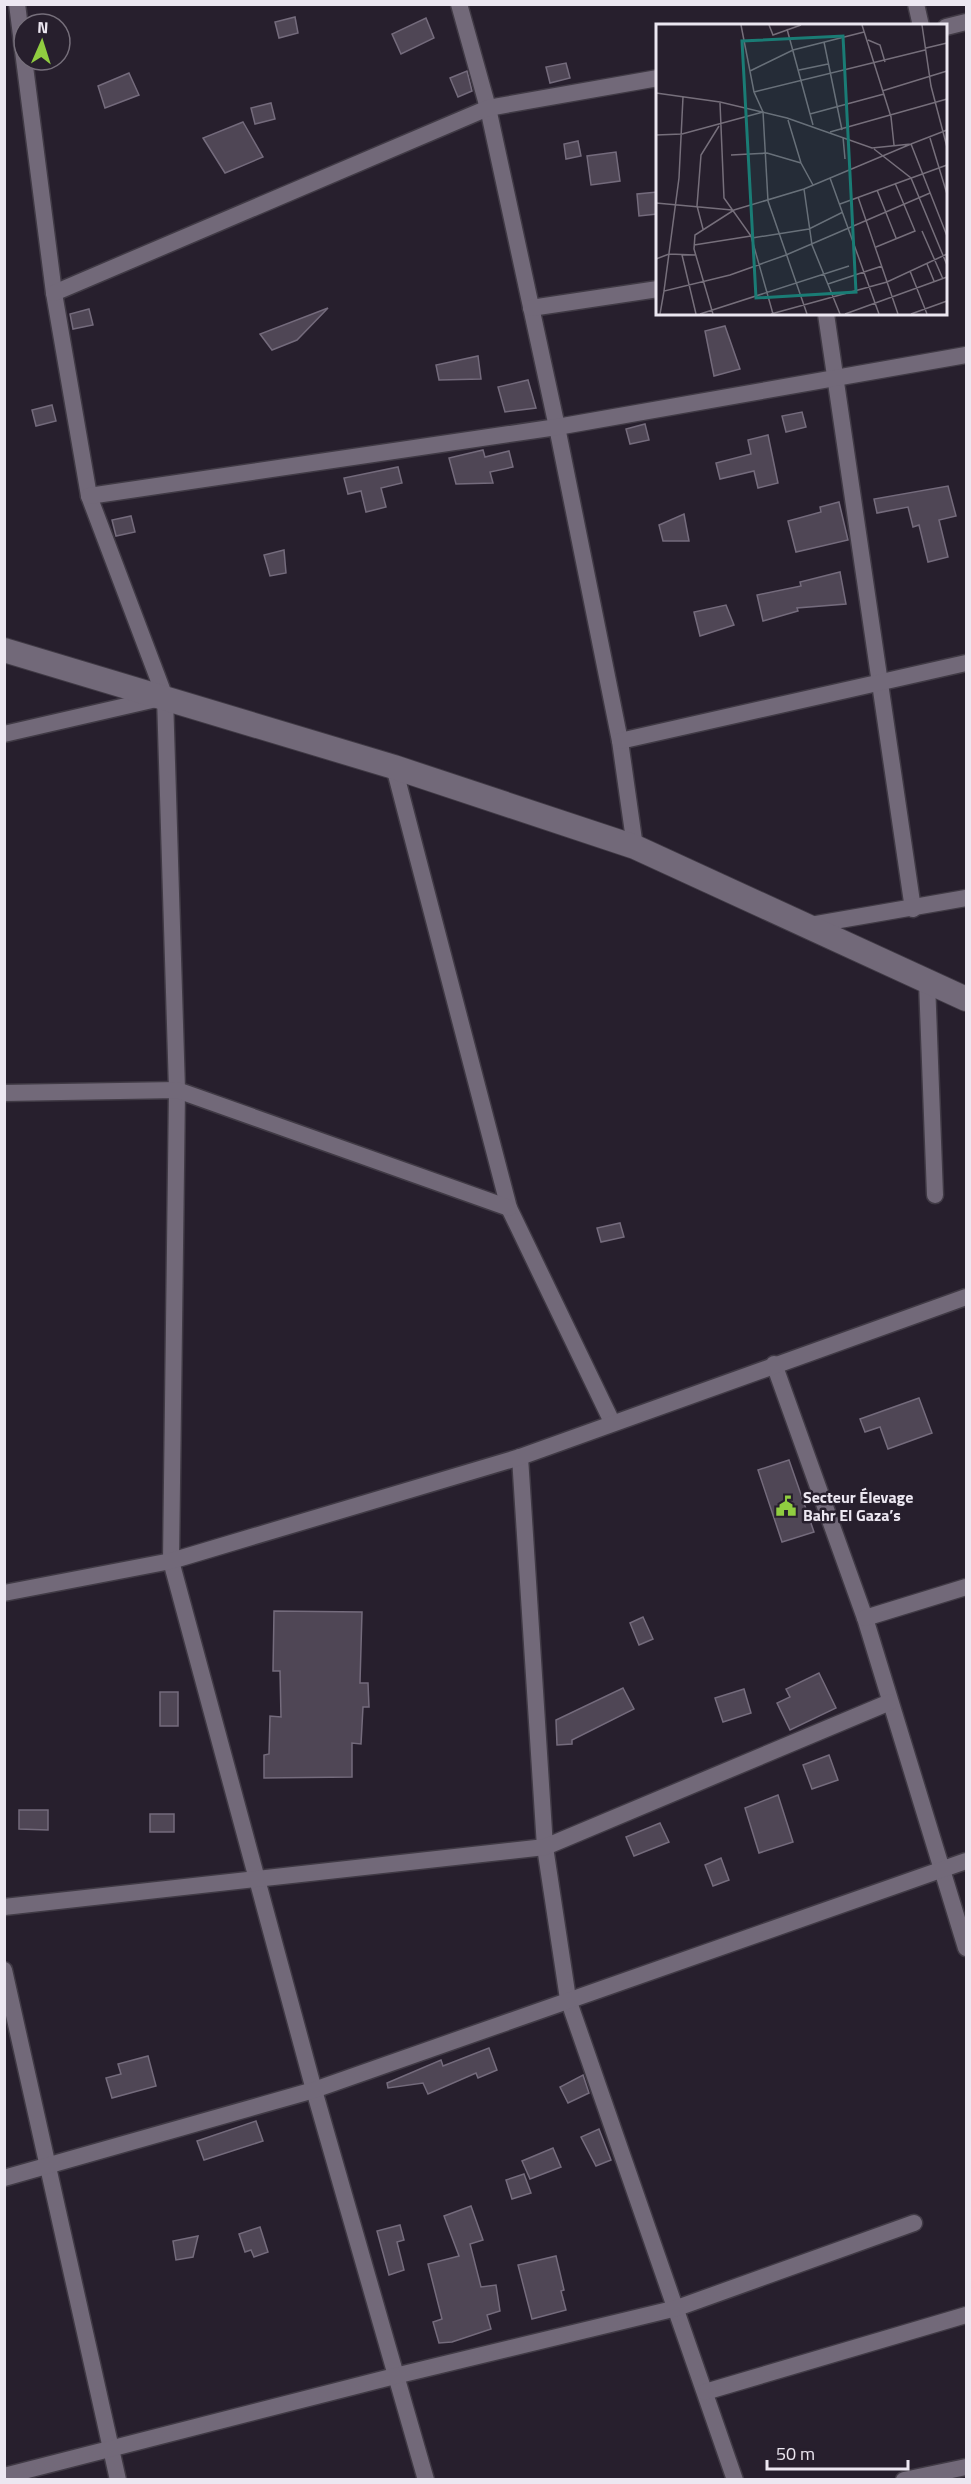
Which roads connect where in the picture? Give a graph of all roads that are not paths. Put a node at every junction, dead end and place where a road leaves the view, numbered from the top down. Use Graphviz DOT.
graph roads {
  1 [pos="17,4"];
  2 [pos="459,4"];
  3 [pos="915,4"];
  4 [pos="966,22"];
  5 [pos="920,24"];
  6 [pos="947,27"];
  7 [pos="656,78"];
  8 [pos="489,108"];
  9 [pos="656,289"];
  10 [pos="54,293"];
  11 [pos="531,308"];
  12 [pos="826,315"];
  13 [pos="966,355"];
  14 [pos="834,380"];
  15 [pos="556,427"];
  16 [pos="89,496"];
  17 [pos="4,650"];
  18 [pos="966,663"];
  19 [pos="880,681"];
  20 [pos="165,697"];
  21 [pos="4,734"];
  22 [pos="620,741"];
  23 [pos="394,767"];
  24 [pos="635,847"];
  25 [pos="966,898"];
  26 [pos="913,909"];
  27 [pos="804,926"];
  28 [pos="927,982"];
  29 [pos="966,999"];
  30 [pos="177,1090"];
  31 [pos="4,1093"];
  32 [pos="935,1196"];
  33 [pos="509,1208"];
  34 [pos="966,1297"];
  35 [pos="774,1364"];
  36 [pos="612,1422"];
  37 [pos="520,1457"];
  38 [pos="171,1561"];
  39 [pos="966,1587"];
  40 [pos="4,1593"];
  41 [pos="865,1618"];
  42 [pos="890,1702"];
  43 [pos="546,1846"];
  44 [pos="966,1861"];
  45 [pos="941,1869"];
  46 [pos="256,1877"];
  47 [pos="4,1907"];
  48 [pos="966,1948"];
  49 [pos="4,1970"];
  50 [pos="568,2000"];
  51 [pos="314,2090"];
  52 [pos="46,2165"];
  53 [pos="4,2178"];
  54 [pos="914,2223"];
  55 [pos="677,2308"];
  56 [pos="966,2315"];
  57 [pos="395,2376"];
  58 [pos="705,2392"];
  59 [pos="110,2448"];
  60 [pos="966,2467"];
  61 [pos="4,2476"];
  62 [pos="118,2480"];
  63 [pos="426,2480"];
  64 [pos="735,2480"];
  65 [pos="904,2480"];
  1 -- 10 [label="street"];
  2 -- 8 [label="street"];
  3 -- 5 [label="street"];
  4 -- 6 [label="street"];
  7 -- 8 [label="street"];
  8 -- 10 [label="street"];
  8 -- 11 [label="street"];
  9 -- 11 [label="street"];
  10 -- 16 [label="street"];
  11 -- 15 [label="street"];
  12 -- 14 [label="street"];
  13 -- 14 [label="street"];
  14 -- 15 [label="street"];
  14 -- 19 [label="street"];
  15 -- 16 [label="street"];
  15 -- 22 [label="street"];
  16 -- 20 [label="street"];
  17 -- 20 [label="main road"];
  18 -- 19 [label="street"];
  19 -- 22 [label="street"];
  19 -- 26 [label="street"];
  20 -- 21 [label="street"];
  20 -- 23 [label="main road"];
  20 -- 30 [label="street"];
  22 -- 24 [label="street"];
  23 -- 24 [label="main road"];
  23 -- 33 [label="street"];
  24 -- 27 [label="main road"];
  25 -- 26 [label="street"];
  26 -- 27 [label="street"];
  27 -- 28 [label="main road"];
  28 -- 29 [label="main road"];
  28 -- 32 [label="street"];
  30 -- 31 [label="street"];
  30 -- 33 [label="street"];
  30 -- 38 [label="street"];
  33 -- 36 [label="street"];
  34 -- 35 [label="street"];
  35 -- 36 [label="street"];
  35 -- 41 [label="street"];
  36 -- 37 [label="street"];
  37 -- 38 [label="street"];
  37 -- 43 [label="street"];
  38 -- 40 [label="street"];
  38 -- 46 [label="street"];
  39 -- 41 [label="street"];
  41 -- 42 [label="street"];
  42 -- 43 [label="street"];
  42 -- 45 [label="street"];
  43 -- 46 [label="street"];
  43 -- 50 [label="street"];
  44 -- 45 [label="street"];
  45 -- 48 [label="street"];
  45 -- 50 [label="street"];
  46 -- 47 [label="street"];
  46 -- 51 [label="street"];
  49 -- 52 [label="street"];
  50 -- 51 [label="street"];
  50 -- 55 [label="street"];
  51 -- 52 [label="street"];
  51 -- 57 [label="street"];
  52 -- 53 [label="street"];
  52 -- 59 [label="street"];
  54 -- 55 [label="street"];
  55 -- 57 [label="street"];
  55 -- 58 [label="street"];
  56 -- 58 [label="street"];
  57 -- 59 [label="street"];
  57 -- 63 [label="street"];
  58 -- 64 [label="street"];
  59 -- 61 [label="street"];
  59 -- 62 [label="street"];
  60 -- 65 [label="street"];
}
